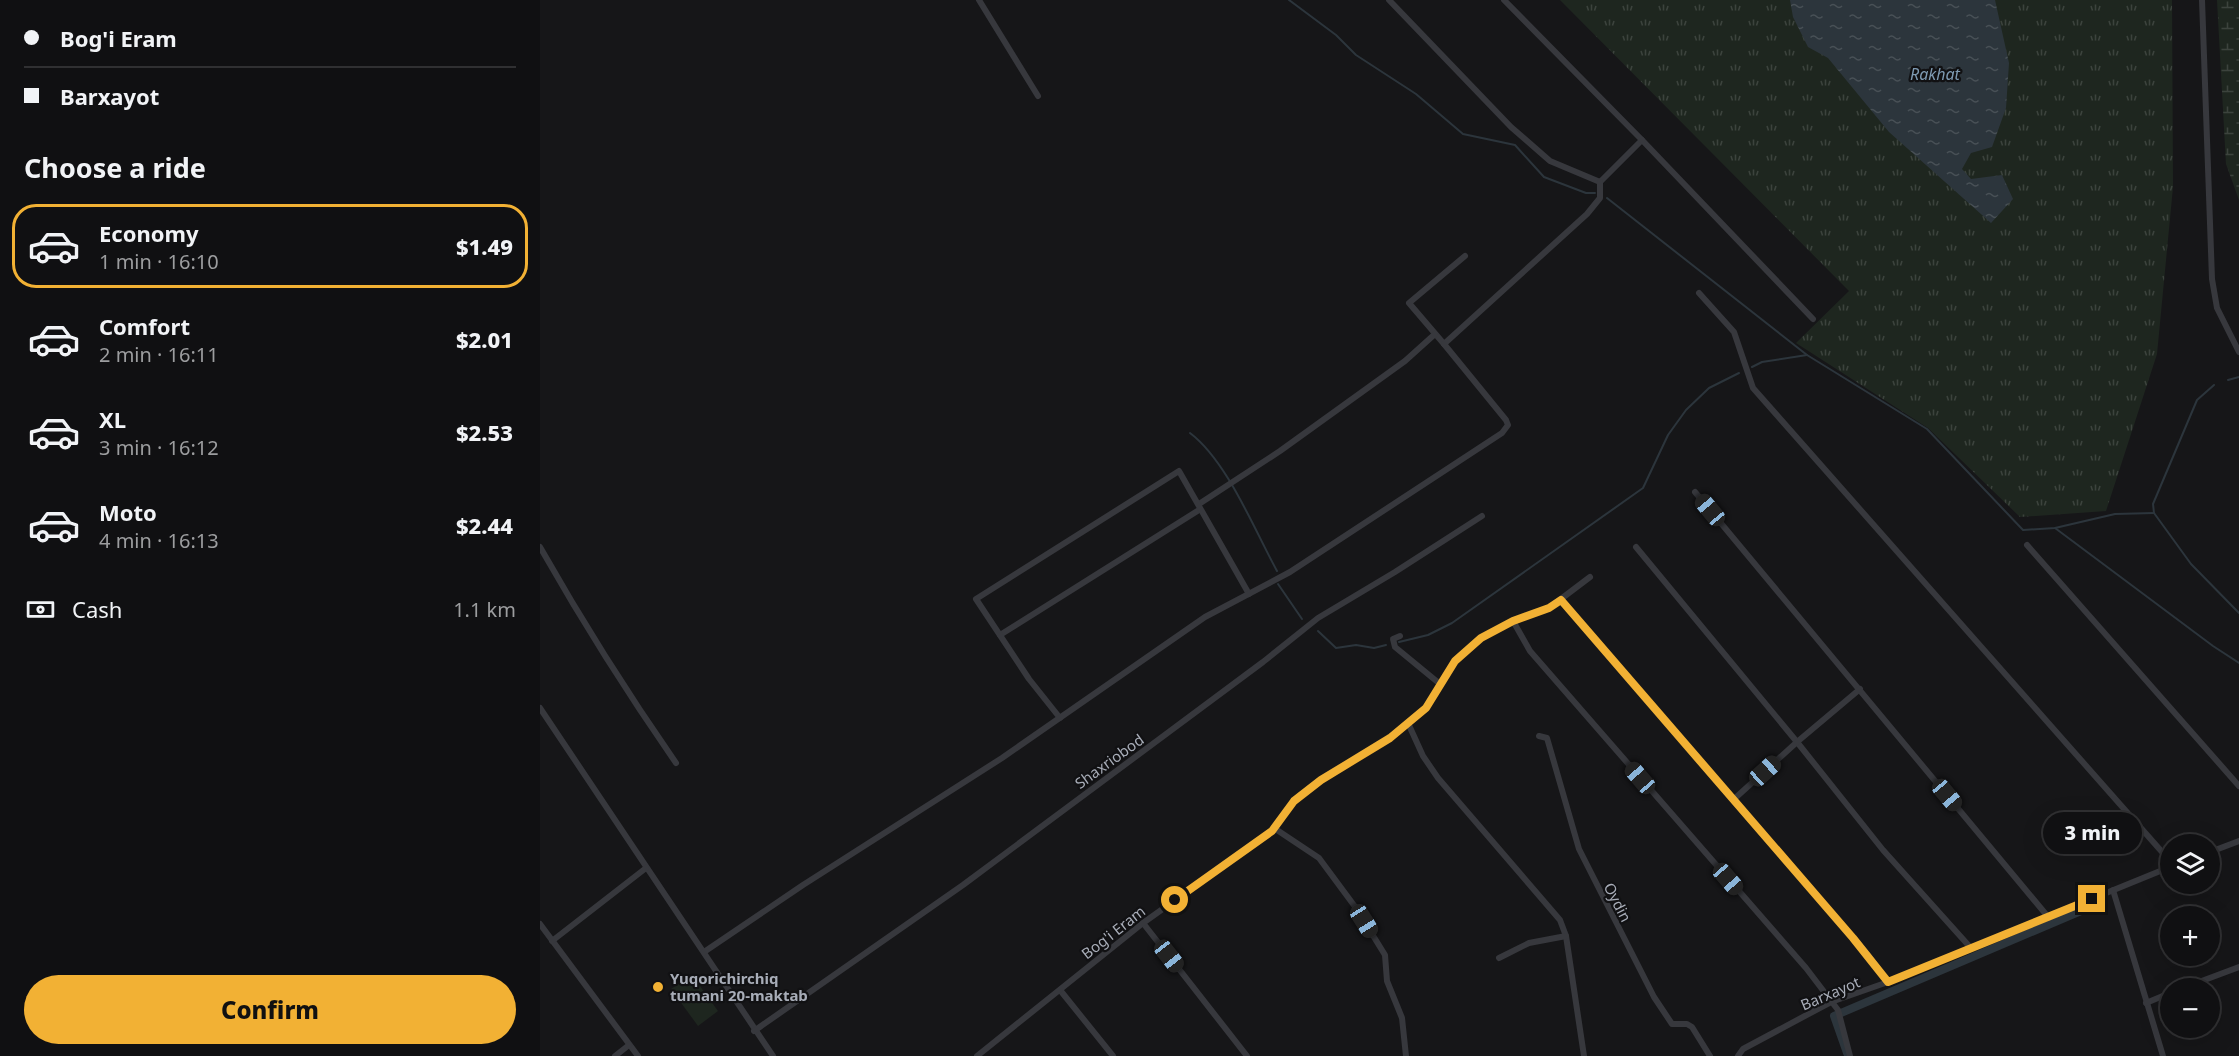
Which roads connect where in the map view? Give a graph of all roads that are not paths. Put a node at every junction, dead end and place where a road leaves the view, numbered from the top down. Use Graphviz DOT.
graph roads {
  1 [pos="979,0"];
  2 [pos="1389,0"];
  3 [pos="1504,0"];
  4 [pos="2202,0"];
  5 [pos="1038,96"];
  6 [pos="1642,140"];
  7 [pos="1600,182"];
  8 [pos="1465,256"];
  9 [pos="1699,293"];
  10 [pos="1813,319"];
  11 [pos="1435,334"];
  12 [pos="1444,344"];
  13 [pos="2239,352"];
  14 [pos="1695,492"];
  15 [pos="1199,507"];
  16 [pos="1482,516"];
  17 [pos="2027,545"];
  18 [pos="540,547"];
  19 [pos="1635,547"];
  20 [pos="1590,577"];
  21 [pos="1249,594"];
  22 [pos="1561,600"];
  23 [pos="1513,621"];
  24 [pos="1000,635"];
  25 [pos="1400,636"];
  26 [pos="1440,684"];
  27 [pos="1860,689"];
  28 [pos="540,708"];
  29 [pos="1060,718"];
  30 [pos="1408,723"];
  31 [pos="1539,736"];
  32 [pos="1797,742"];
  33 [pos="676,763"];
  34 [pos="2239,786"];
  35 [pos="1733,800"];
  36 [pos="1274,828"];
  37 [pos="2239,841"];
  38 [pos="2220,848"];
  39 [pos="2160,850"];
  40 [pos="646,868"];
  41 [pos="2160,871"];
  42 [pos="2113,890"];
  43 [pos="2049,918"];
  44 [pos="1143,923"];
  45 [pos="540,924"];
  46 [pos="1566,936"];
  47 [pos="552,940"];
  48 [pos="1970,947"];
  49 [pos="704,952"];
  50 [pos="1499,958"];
  51 [pos="2239,967"];
  52 [pos="2210,978"];
  53 [pos="1888,982"];
  54 [pos="1060,990"];
  55 [pos="2160,997"];
  56 [pos="1831,1002"];
  57 [pos="2146,1003"];
  58 [pos="754,1031"];
  59 [pos="629,1045"];
  60 [pos="615,1056"];
  61 [pos="638,1056"];
  62 [pos="773,1056"];
  63 [pos="977,1056"];
  64 [pos="1113,1056"];
  65 [pos="1247,1056"];
  66 [pos="1406,1056"];
  67 [pos="1584,1056"];
  68 [pos="1710,1056"];
  69 [pos="1738,1056"];
  70 [pos="1850,1056"];
  71 [pos="2163,1056"];
  1 -- 5 [label="street"];
  2 -- 7 [label="street"];
  3 -- 6 [label="street"];
  4 -- 13 [label="street"];
  6 -- 7 [label="street"];
  6 -- 10 [label="street"];
  7 -- 12 [label="street"];
  8 -- 11 [label="street"];
  9 -- 39 [label="street"];
  11 -- 12 [label="street"];
  11 -- 15 [label="street"];
  12 -- 21 [label="street"];
  14 -- 27 [label="street"];
  15 -- 21 [label="street"];
  15 -- 24 [label="street"];
  15 -- 24 [label="street"];
  16 -- 58 [label="street, Shaxriobod"];
  17 -- 34 [label="street"];
  18 -- 33 [label="street"];
  19 -- 32 [label="street"];
  20 -- 22 [label="street, Bog'i Eram"];
  21 -- 29 [label="street"];
  22 -- 23 [label="street, Bog'i Eram"];
  22 -- 35 [label="street"];
  23 -- 26 [label="street, Bog'i Eram"];
  23 -- 56 [label="street"];
  24 -- 29 [label="street"];
  25 -- 26 [label="street"];
  26 -- 30 [label="street, Bog'i Eram"];
  27 -- 32 [label="street"];
  27 -- 43 [label="street"];
  28 -- 40 [label="street"];
  29 -- 49 [label="street"];
  30 -- 36 [label="street, Bog'i Eram"];
  30 -- 46 [label="street"];
  31 -- 68 [label="street, Oydin"];
  32 -- 35 [label="street"];
  32 -- 48 [label="street"];
  35 -- 53 [label="street"];
  36 -- 44 [label="street, Bog'i Eram"];
  36 -- 66 [label="street"];
  37 -- 38 [label="street"];
  40 -- 47 [label="street"];
  40 -- 49 [label="street"];
  41 -- 42 [label="street, Barxayot"];
  42 -- 43 [label="street, Barxayot"];
  42 -- 57 [label="street"];
  43 -- 48 [label="street, Barxayot"];
  44 -- 54 [label="street, Bog'i Eram"];
  44 -- 65 [label="street"];
  45 -- 47 [label="street"];
  46 -- 50 [label="street"];
  46 -- 67 [label="street"];
  47 -- 59 [label="street"];
  48 -- 53 [label="street, Barxayot"];
  49 -- 58 [label="street"];
  51 -- 52 [label="street"];
  53 -- 56 [label="street, Barxayot"];
  54 -- 63 [label="street, Bog'i Eram"];
  54 -- 64 [label="street"];
  55 -- 57 [label="street"];
  56 -- 69 [label="street, Barxayot"];
  56 -- 70 [label="street"];
  57 -- 71 [label="street"];
  58 -- 62 [label="street"];
  59 -- 60 [label="street"];
  59 -- 61 [label="street"];
}
